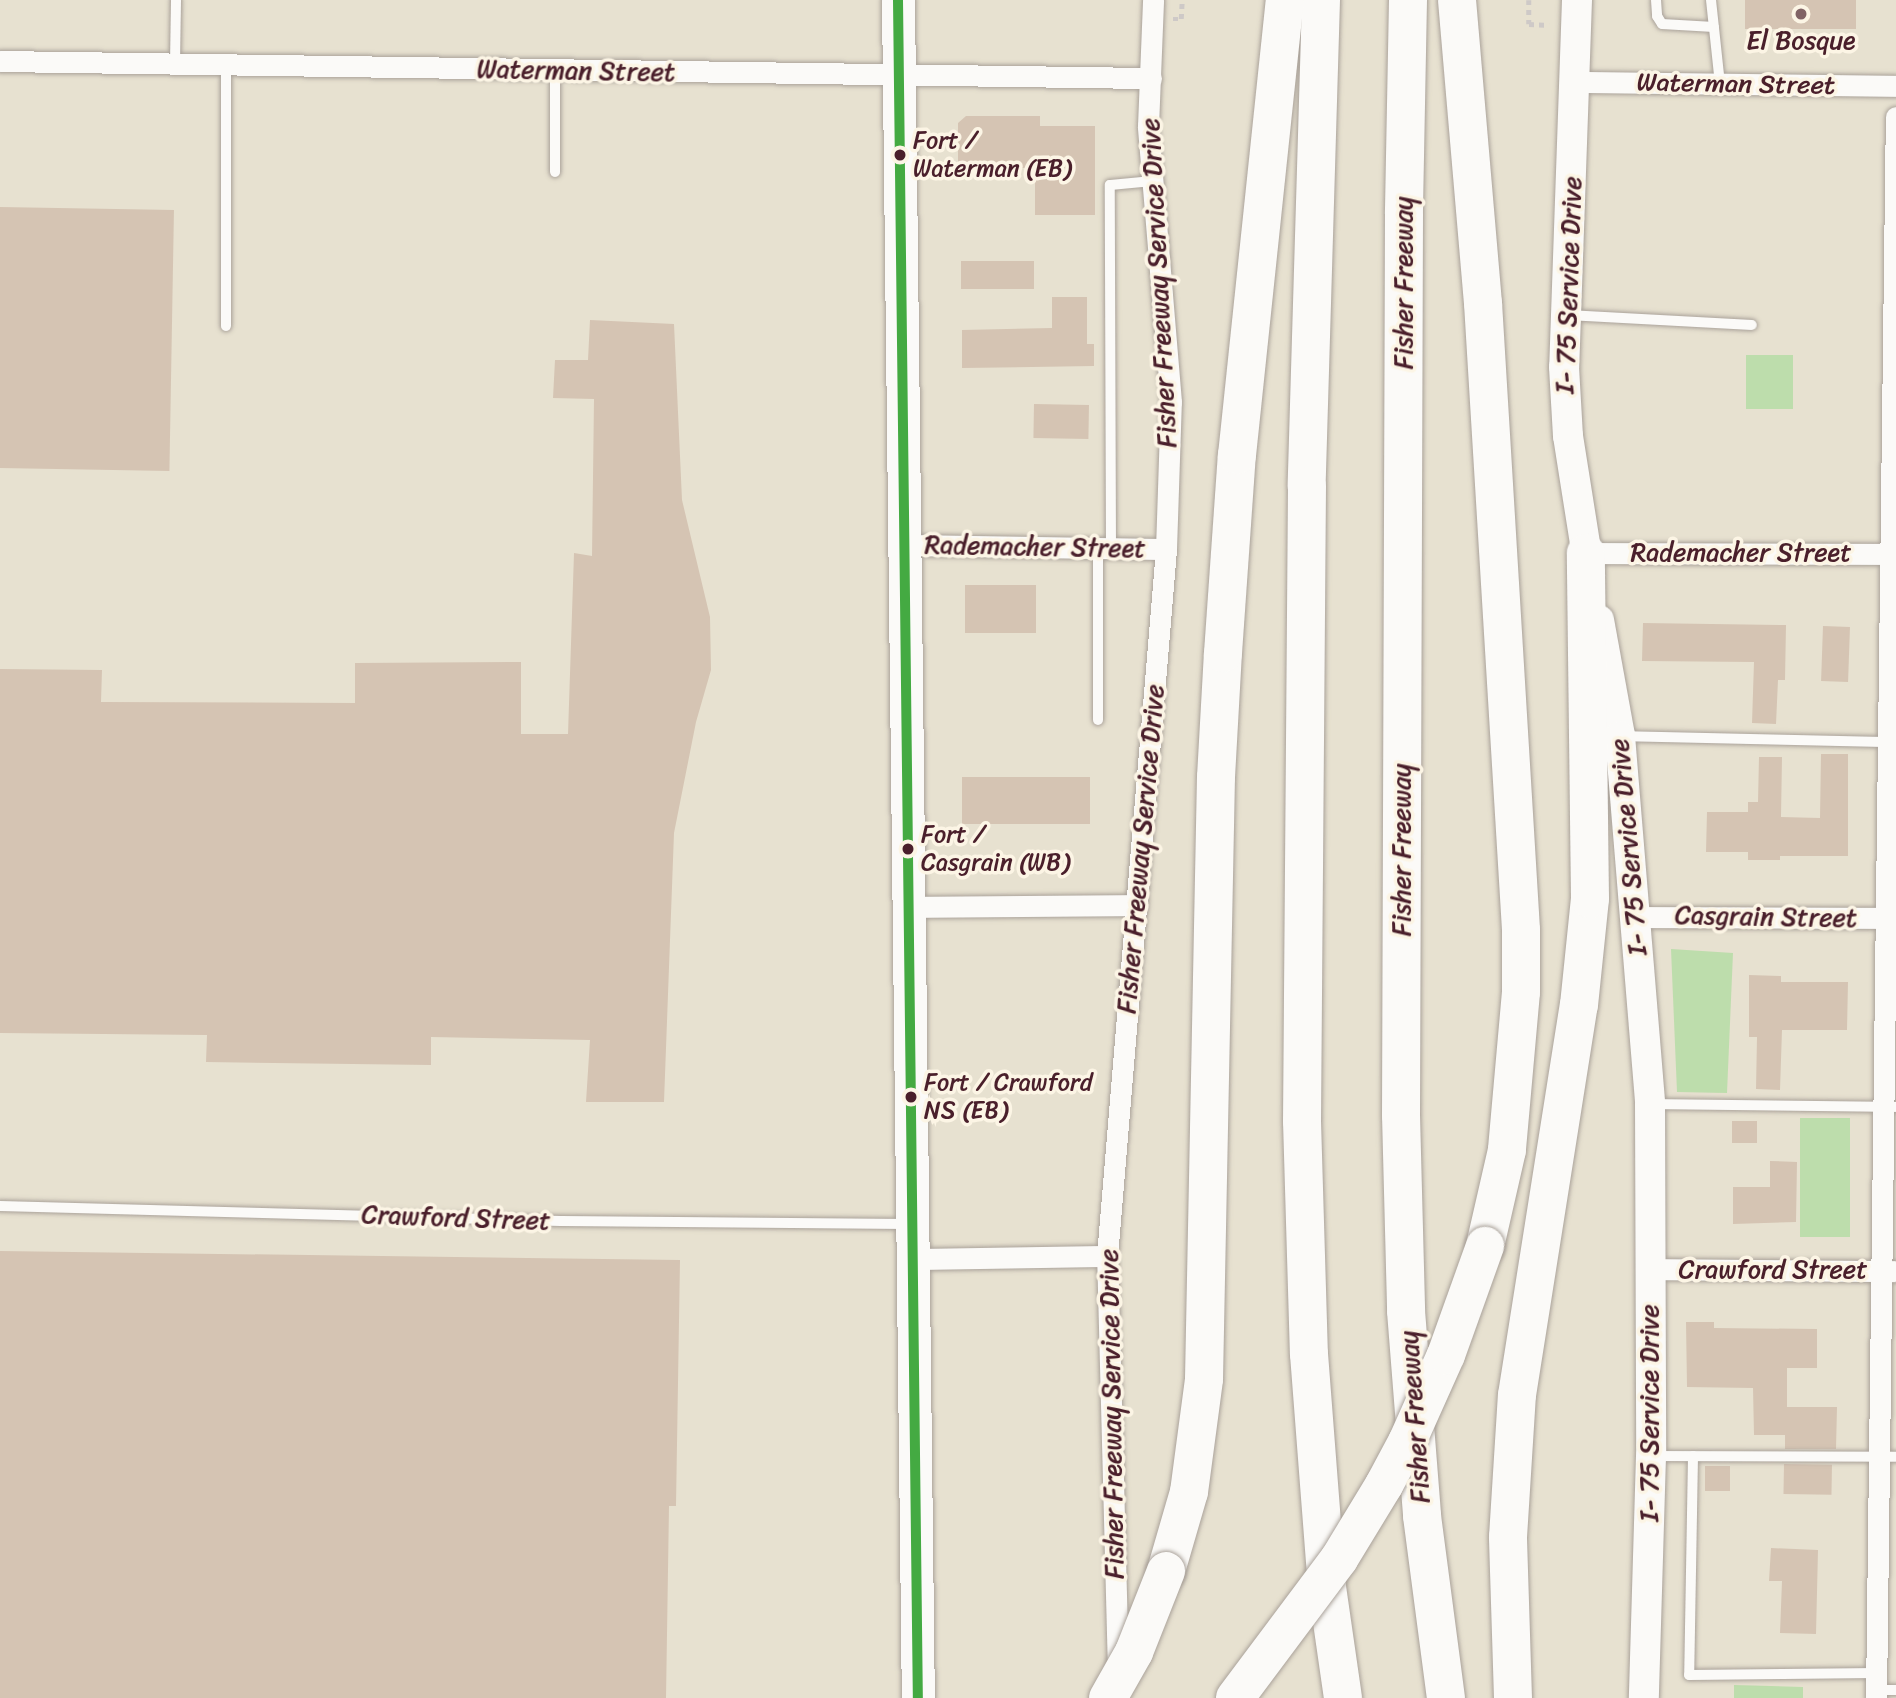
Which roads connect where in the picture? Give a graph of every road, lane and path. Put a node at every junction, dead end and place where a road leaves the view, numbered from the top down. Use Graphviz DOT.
graph roads {
  1 [pos="176,0"];
  2 [pos="898,0"];
  3 [pos="1153,0"];
  4 [pos="1284,0"];
  5 [pos="1321,0"];
  6 [pos="1408,0"];
  7 [pos="1457,0"];
  8 [pos="1577,0"];
  9 [pos="1656,0"];
  10 [pos="1711,0"];
  11 [pos="1714,27"];
  12 [pos="0,61"];
  13 [pos="175,64"];
  14 [pos="226,64"];
  15 [pos="555,71"];
  16 [pos="898,74"];
  17 [pos="1151,78"];
  18 [pos="1576,82"];
  19 [pos="1720,84"];
  20 [pos="1896,86"];
  21 [pos="1896,117"];
  22 [pos="555,172"];
  23 [pos="1153,181"];
  24 [pos="1565,314"];
  25 [pos="1752,325"];
  26 [pos="226,326"];
  27 [pos="1894,332"];
  28 [pos="904,545"];
  29 [pos="1166,549"];
  30 [pos="1105,550"];
  31 [pos="1586,553"];
  32 [pos="1894,554"];
  33 [pos="1098,720"];
  34 [pos="1620,736"];
  35 [pos="1891,742"];
  36 [pos="1137,905"];
  37 [pos="909,907"];
  38 [pos="1636,917"];
  39 [pos="1891,918"];
  40 [pos="1650,1104"];
  41 [pos="1890,1107"];
  42 [pos="0,1206"];
  43 [pos="913,1224"];
  44 [pos="1107,1256"];
  45 [pos="914,1259"];
  46 [pos="1650,1269"];
  47 [pos="1889,1271"];
  48 [pos="1651,1456"];
  49 [pos="1693,1456"];
  50 [pos="1887,1457"];
  51 [pos="1327,1587"];
  52 [pos="1881,1688"];
  53 [pos="918,1698"];
  54 [pos="1108,1698"];
  55 [pos="1119,1698"];
  56 [pos="1235,1698"];
  57 [pos="1328,1698"];
  58 [pos="1343,1698"];
  59 [pos="1446,1698"];
  60 [pos="1513,1698"];
  61 [pos="1644,1698"];
  1 -- 13 [label="lane"];
  2 -- 16 [label="main road"];
  3 -- 17 [label="street, Fisher Freeway Service Drive"];
  4 -- 54 [label="highway, bridge"];
  5 -- 51 [label="highway"];
  6 -- 59 [label="highway, Fisher Freeway"];
  7 -- 56 [label="highway, bridge"];
  8 -- 18 [label="main road, I- 75 Service Drive"];
  9 -- 11 [label="lane"];
  10 -- 11 [label="lane"];
  11 -- 19 [label="lane"];
  12 -- 13 [label="street, Waterman Street"];
  13 -- 14 [label="street, Waterman Street"];
  14 -- 15 [label="street, Waterman Street"];
  14 -- 26 [label="lane"];
  15 -- 16 [label="street, Waterman Street"];
  15 -- 22 [label="lane"];
  16 -- 17 [label="street, Waterman Street"];
  16 -- 28 [label="main road"];
  17 -- 23 [label="street, Fisher Freeway Service Drive"];
  18 -- 19 [label="street, Waterman Street"];
  18 -- 24 [label="main road, I- 75 Service Drive"];
  19 -- 20 [label="street, Waterman Street"];
  21 -- 27 [label="street"];
  23 -- 29 [label="street, Fisher Freeway Service Drive"];
  23 -- 30 [label="lane"];
  24 -- 25 [label="lane"];
  24 -- 31 [label="main road, I- 75 Service Drive"];
  27 -- 32 [label="street"];
  28 -- 30 [label="street, Rademacher Street"];
  28 -- 37 [label="main road"];
  29 -- 30 [label="street, Rademacher Street"];
  29 -- 36 [label="street, Fisher Freeway Service Drive"];
  30 -- 33 [label="lane"];
  31 -- 32 [label="street, Rademacher Street"];
  31 -- 34 [label="main road, I- 75 Service Drive"];
  31 -- 60 [label="highway"];
  32 -- 35 [label="street"];
  34 -- 35 [label="lane"];
  34 -- 38 [label="main road, I- 75 Service Drive"];
  35 -- 39 [label="street"];
  36 -- 37 [label="street"];
  36 -- 44 [label="street, Fisher Freeway Service Drive"];
  37 -- 43 [label="main road"];
  38 -- 39 [label="street, Casgrain Street"];
  38 -- 40 [label="main road, I- 75 Service Drive"];
  39 -- 41 [label="street"];
  40 -- 41 [label="lane"];
  40 -- 46 [label="main road, I- 75 Service Drive"];
  41 -- 47 [label="street"];
  42 -- 43 [label="lane, Crawford Street"];
  43 -- 45 [label="main road"];
  44 -- 45 [label="street"];
  44 -- 55 [label="street, Fisher Freeway Service Drive"];
  45 -- 53 [label="main road"];
  46 -- 47 [label="street, Crawford Street"];
  46 -- 48 [label="main road, I- 75 Service Drive"];
  47 -- 50 [label="street"];
  48 -- 49 [label="lane"];
  48 -- 61 [label="main road, I- 75 Service Drive"];
  49 -- 50 [label="lane"];
  49 -- 52 [label="lane"];
  50 -- 52 [label="street"];
  51 -- 57 [label="highway"];
  51 -- 58 [label="highway"];
}
